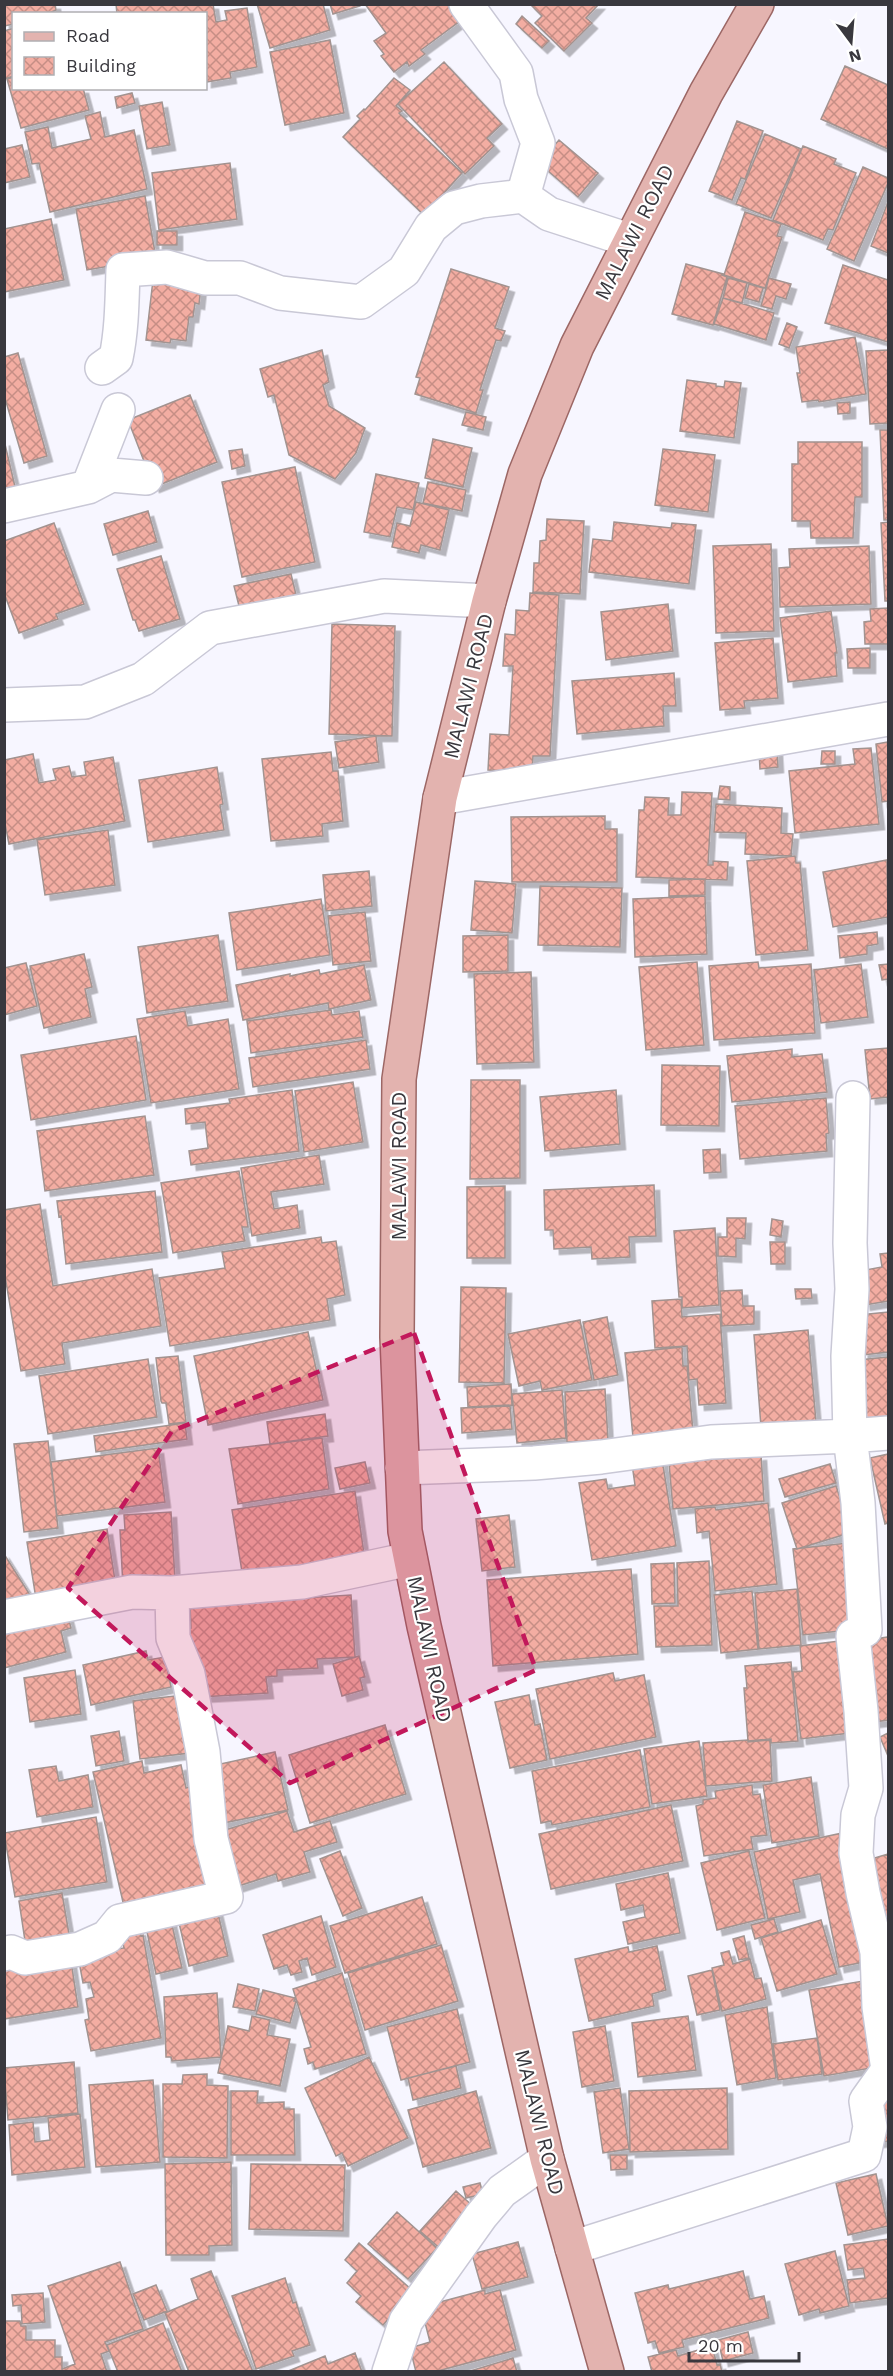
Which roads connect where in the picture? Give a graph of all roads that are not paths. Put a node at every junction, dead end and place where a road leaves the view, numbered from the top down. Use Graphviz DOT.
graph roads {
  1 [pos="466,4"];
  2 [pos="757,4"];
  3 [pos="523,196"];
  4 [pos="629,240"];
  5 [pos="102,368"];
  6 [pos="118,410"];
  7 [pos="146,478"];
  8 [pos="88,487"];
  9 [pos="4,506"];
  10 [pos="489,601"];
  11 [pos="4,705"];
  12 [pos="888,719"];
  13 [pos="440,798"];
  14 [pos="854,1098"];
  15 [pos="888,1433"];
  16 [pos="850,1436"];
  17 [pos="402,1468"];
  18 [pos="410,1559"];
  19 [pos="172,1593"];
  20 [pos="4,1617"];
  21 [pos="4,1954"];
  22 [pos="547,2159"];
  23 [pos="572,2248"];
  24 [pos="389,2372"];
  25 [pos="608,2372"];
  1 -- 3 [label="street"];
  2 -- 4 [label="main road, MALAWI ROAD"];
  3 -- 4 [label="street"];
  3 -- 5 [label="street"];
  4 -- 10 [label="main road, MALAWI ROAD"];
  6 -- 8 [label="street"];
  7 -- 8 [label="street"];
  8 -- 9 [label="street"];
  10 -- 11 [label="street"];
  10 -- 13 [label="main road, MALAWI ROAD"];
  12 -- 13 [label="street"];
  13 -- 17 [label="main road, MALAWI ROAD"];
  14 -- 16 [label="street"];
  15 -- 16 [label="street"];
  16 -- 17 [label="street"];
  16 -- 23 [label="street"];
  17 -- 18 [label="main road, MALAWI ROAD"];
  18 -- 19 [label="street"];
  18 -- 22 [label="main road, MALAWI ROAD"];
  19 -- 20 [label="street"];
  19 -- 21 [label="street"];
  22 -- 23 [label="main road, MALAWI ROAD"];
  22 -- 24 [label="street"];
  23 -- 25 [label="main road, MALAWI ROAD"];
}
